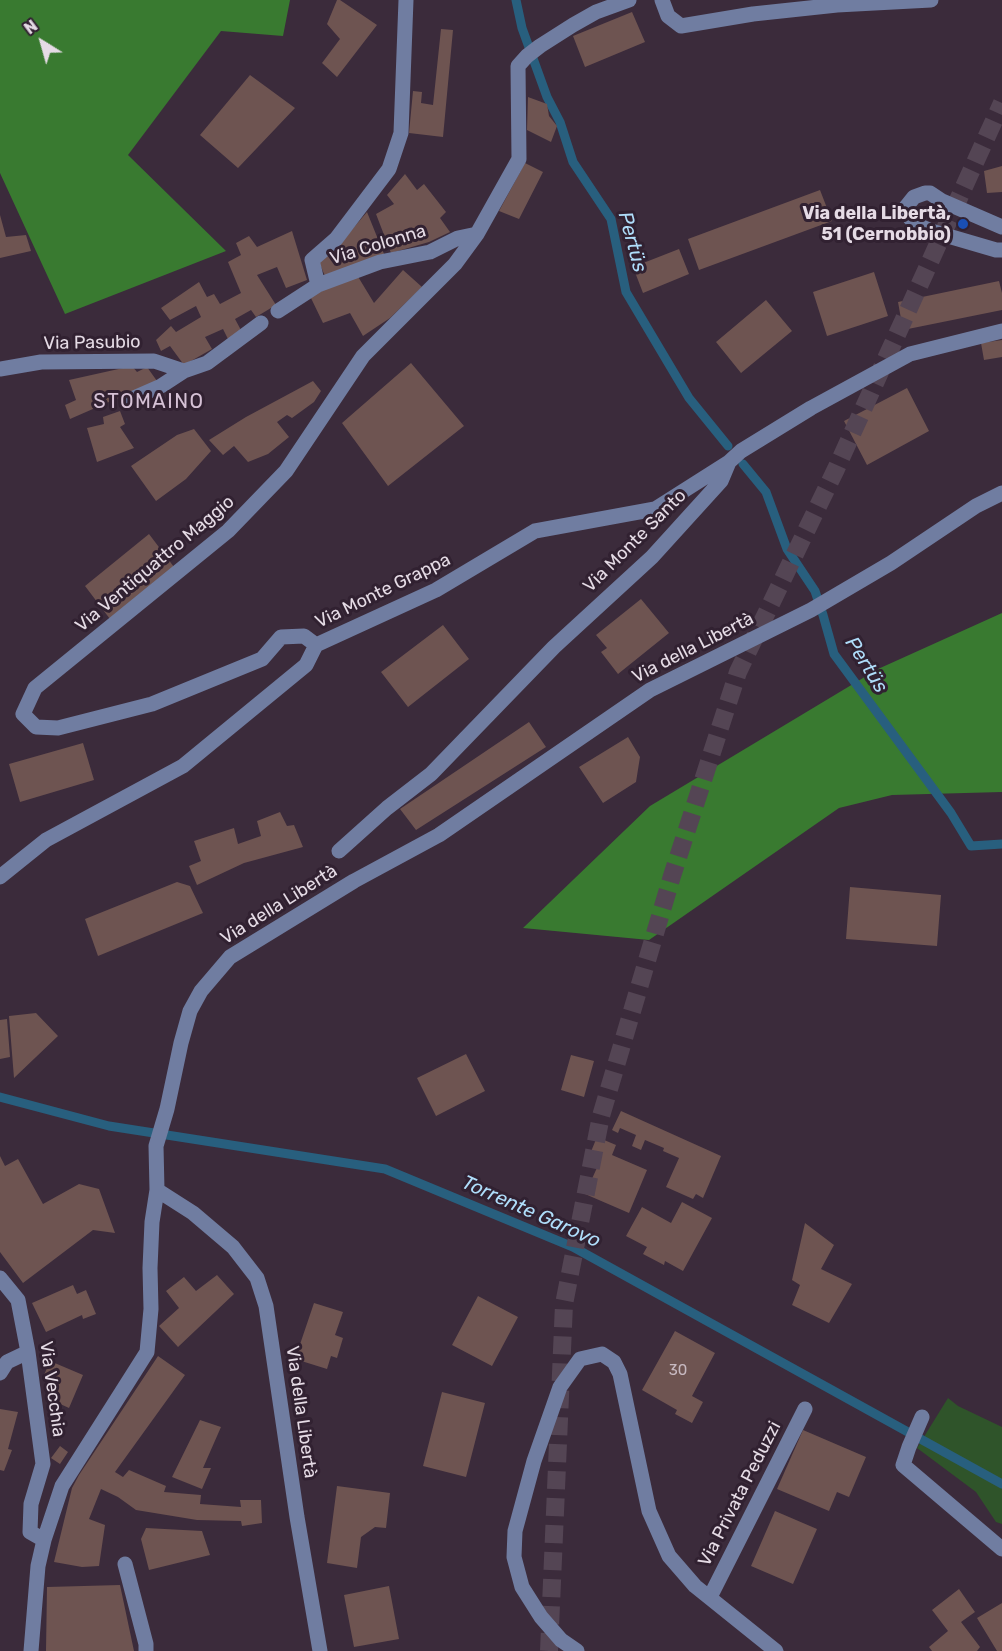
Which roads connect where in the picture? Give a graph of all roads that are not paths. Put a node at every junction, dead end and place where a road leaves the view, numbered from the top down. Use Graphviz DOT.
graph roads {
  1 [pos="406,0"];
  2 [pos="629,0"];
  3 [pos="662,0"];
  4 [pos="931,0"];
  5 [pos="1002,227"];
  6 [pos="477,234"];
  7 [pos="1002,250"];
  8 [pos="318,285"];
  9 [pos="278,311"];
  10 [pos="261,323"];
  11 [pos="1002,331"];
  12 [pos="0,369"];
  13 [pos="184,371"];
  14 [pos="129,400"];
  15 [pos="729,462"];
  16 [pos="1002,493"];
  17 [pos="316,645"];
  18 [pos="339,851"];
  19 [pos="0,877"];
  20 [pos="157,1190"];
  21 [pos="0,1278"];
  22 [pos="28,1352"];
  23 [pos="0,1373"];
  24 [pos="805,1409"];
  25 [pos="922,1417"];
  26 [pos="44,1540"];
  27 [pos="1002,1549"];
  28 [pos="124,1564"];
  29 [pos="710,1597"];
  30 [pos="31,1651"];
  31 [pos="146,1651"];
  32 [pos="320,1651"];
  33 [pos="577,1651"];
  34 [pos="776,1651"];
  1 -- 8 [label="street, Via Colonna"];
  2 -- 6 [label="street, Via Ventiquattro Maggio"];
  3 -- 4 [label="street"];
  5 -- 7 [label="street"];
  6 -- 8 [label="street, Via Colonna"];
  6 -- 17 [label="street, Via Ventiquattro Maggio"];
  8 -- 9 [label="street"];
  10 -- 13 [label="street"];
  11 -- 15 [label="street, Via Monte Santo"];
  12 -- 13 [label="street, Via Pasubio"];
  13 -- 14 [label="street"];
  15 -- 17 [label="street, Via Monte Grappa"];
  15 -- 18 [label="street, Via Monte Santo"];
  16 -- 20 [label="street, Via della Libertà"];
  17 -- 19 [label="street, Via Monte Grappa"];
  20 -- 26 [label="street"];
  20 -- 32 [label="street, Via della Libertà"];
  21 -- 22 [label="street, Via Vecchia"];
  22 -- 23 [label="street"];
  22 -- 26 [label="street, Via Vecchia"];
  24 -- 29 [label="street, Via Privata Peduzzi"];
  25 -- 27 [label="street"];
  26 -- 30 [label="street"];
  28 -- 31 [label="street"];
  29 -- 33 [label="street"];
  29 -- 34 [label="street"];
}
